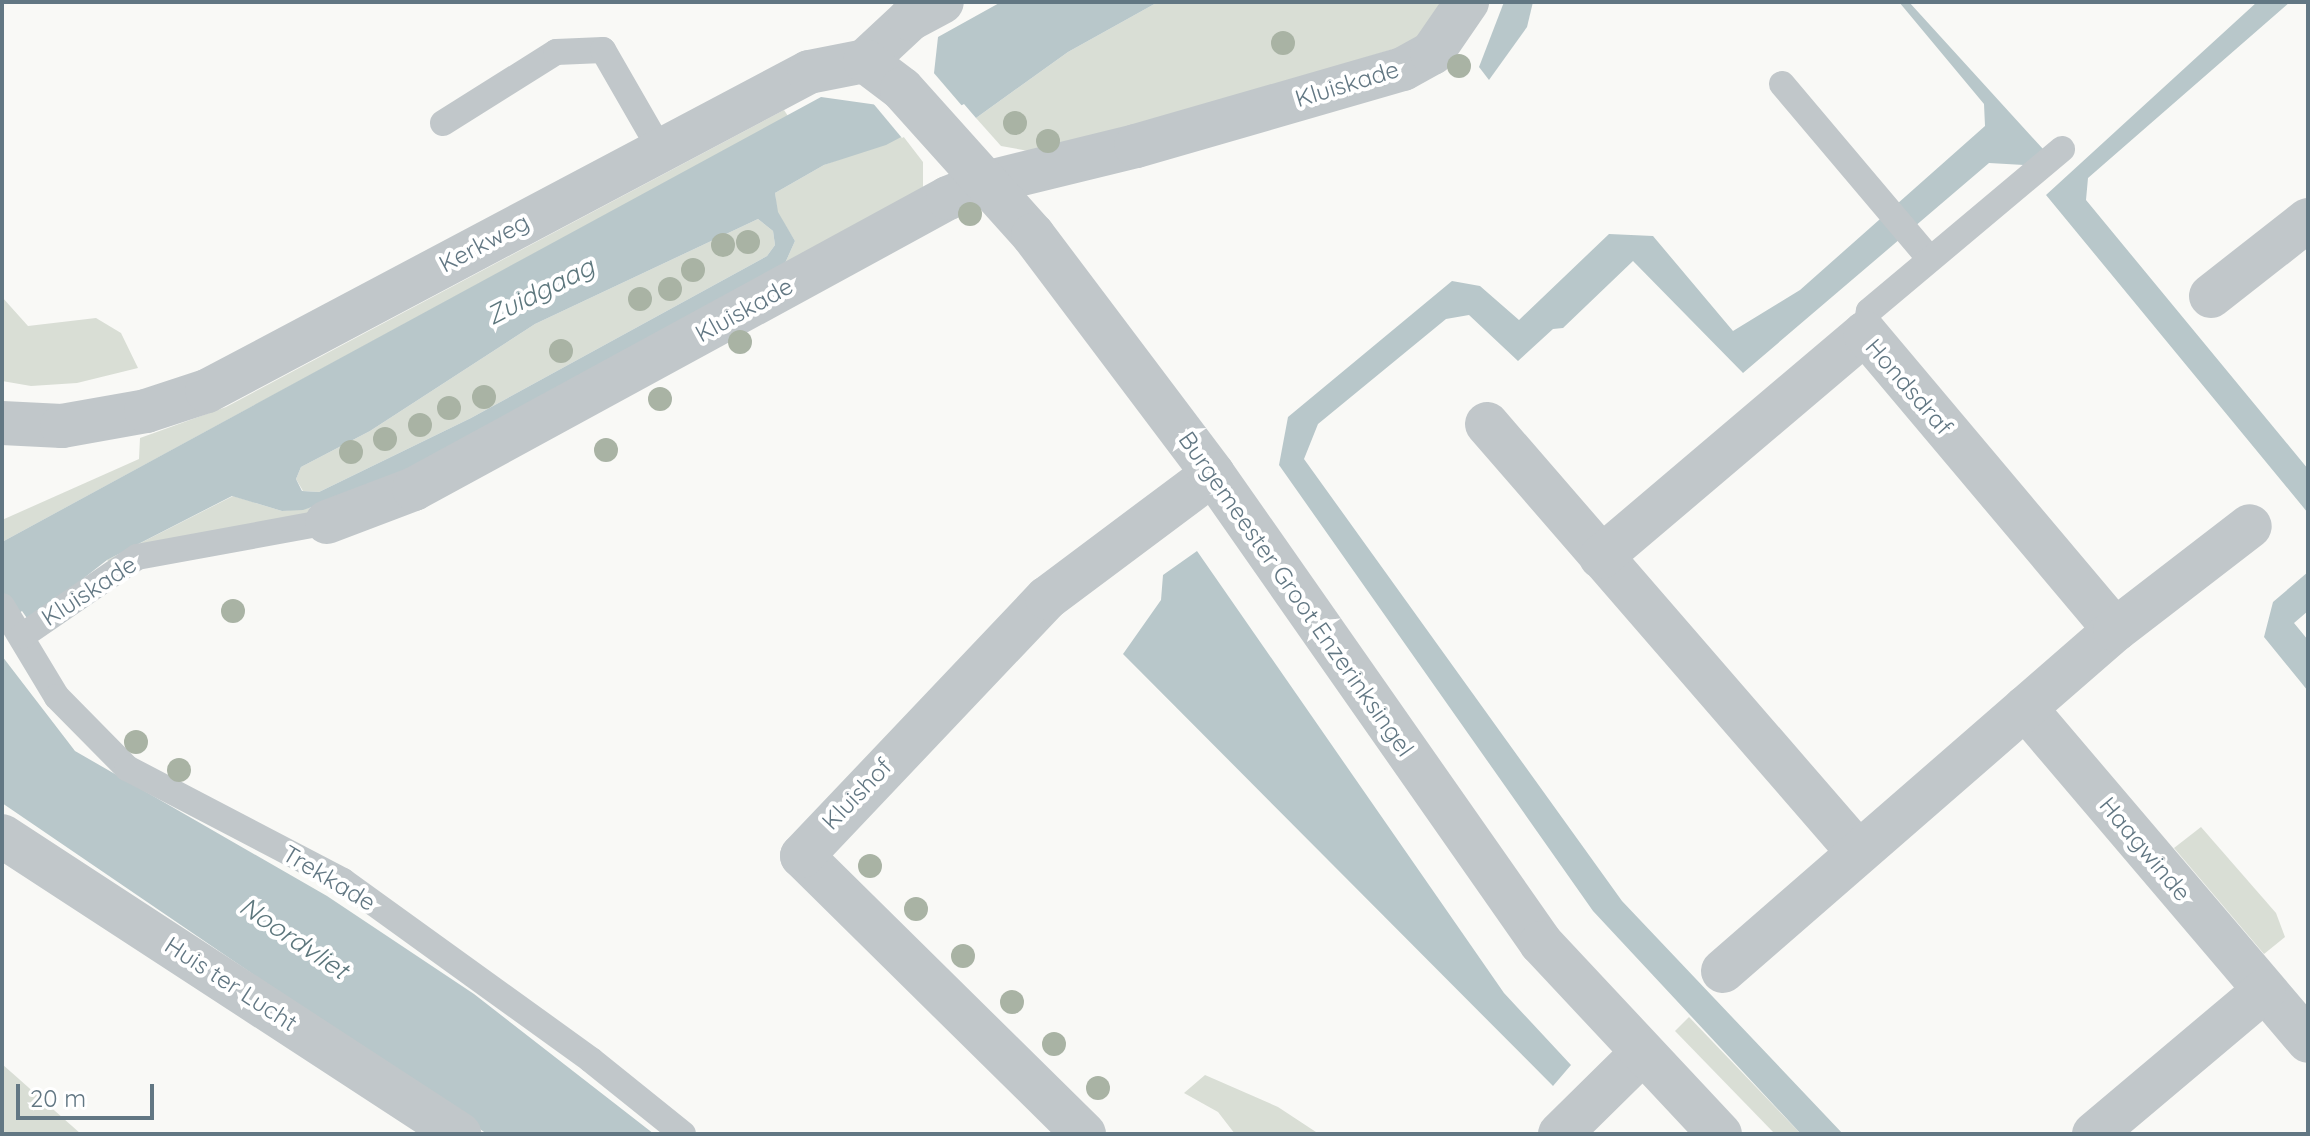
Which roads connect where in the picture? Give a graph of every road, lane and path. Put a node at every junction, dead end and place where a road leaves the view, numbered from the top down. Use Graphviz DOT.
graph roads {
  1 [pos="942,2"];
  2 [pos="1467,2"];
  3 [pos="865,61"];
  4 [pos="1782,84"];
  5 [pos="443,123"];
  6 [pos="660,149"];
  7 [pos="2048,160"];
  8 [pos="985,183"];
  9 [pos="2308,220"];
  10 [pos="1930,259"];
  11 [pos="2211,296"];
  12 [pos="1865,333"];
  13 [pos="2,423"];
  14 [pos="1487,424"];
  15 [pos="1213,474"];
  16 [pos="327,522"];
  17 [pos="2250,526"];
  18 [pos="1601,557"];
  19 [pos="12,621"];
  20 [pos="2115,630"];
  21 [pos="2025,708"];
  22 [pos="2,836"];
  23 [pos="1858,852"];
  24 [pos="1723,971"];
  25 [pos="2264,991"];
  26 [pos="2308,1041"];
  27 [pos="1642,1053"];
  28 [pos="459,1134"];
  29 [pos="683,1134"];
  30 [pos="1084,1134"];
  31 [pos="1560,1134"];
  32 [pos="1720,1134"];
  33 [pos="2094,1134"];
  1 -- 3 [label="street"];
  2 -- 8 [label="street, Kluiskade"];
  3 -- 6 [label="street, Kerkweg"];
  3 -- 8 [label="street, Burgemeester Groot Enzerinksingel"];
  4 -- 10 [label="lane"];
  5 -- 6 [label="lane"];
  6 -- 13 [label="street, Kerkweg"];
  7 -- 10 [label="lane"];
  8 -- 15 [label="street, Burgemeester Groot Enzerinksingel"];
  8 -- 16 [label="street, Kluiskade"];
  9 -- 11 [label="street"];
  10 -- 12 [label="lane"];
  12 -- 18 [label="street, Hondsdraf"];
  12 -- 20 [label="street, Hondsdraf"];
  14 -- 18 [label="street"];
  15 -- 27 [label="street, Burgemeester Groot Enzerinksingel"];
  15 -- 30 [label="street, Kluishof"];
  16 -- 19 [label="lane, Kluiskade"];
  17 -- 20 [label="street"];
  18 -- 23 [label="street"];
  19 -- 29 [label="lane, Trekkade"];
  20 -- 21 [label="street"];
  21 -- 23 [label="street"];
  21 -- 25 [label="street, Haagwinde"];
  22 -- 28 [label="street, Huis ter Lucht"];
  23 -- 24 [label="street"];
  25 -- 26 [label="street, Haagwinde"];
  25 -- 33 [label="street"];
  27 -- 31 [label="street"];
  27 -- 32 [label="street, Burgemeester Groot Enzerinksingel"];
}
